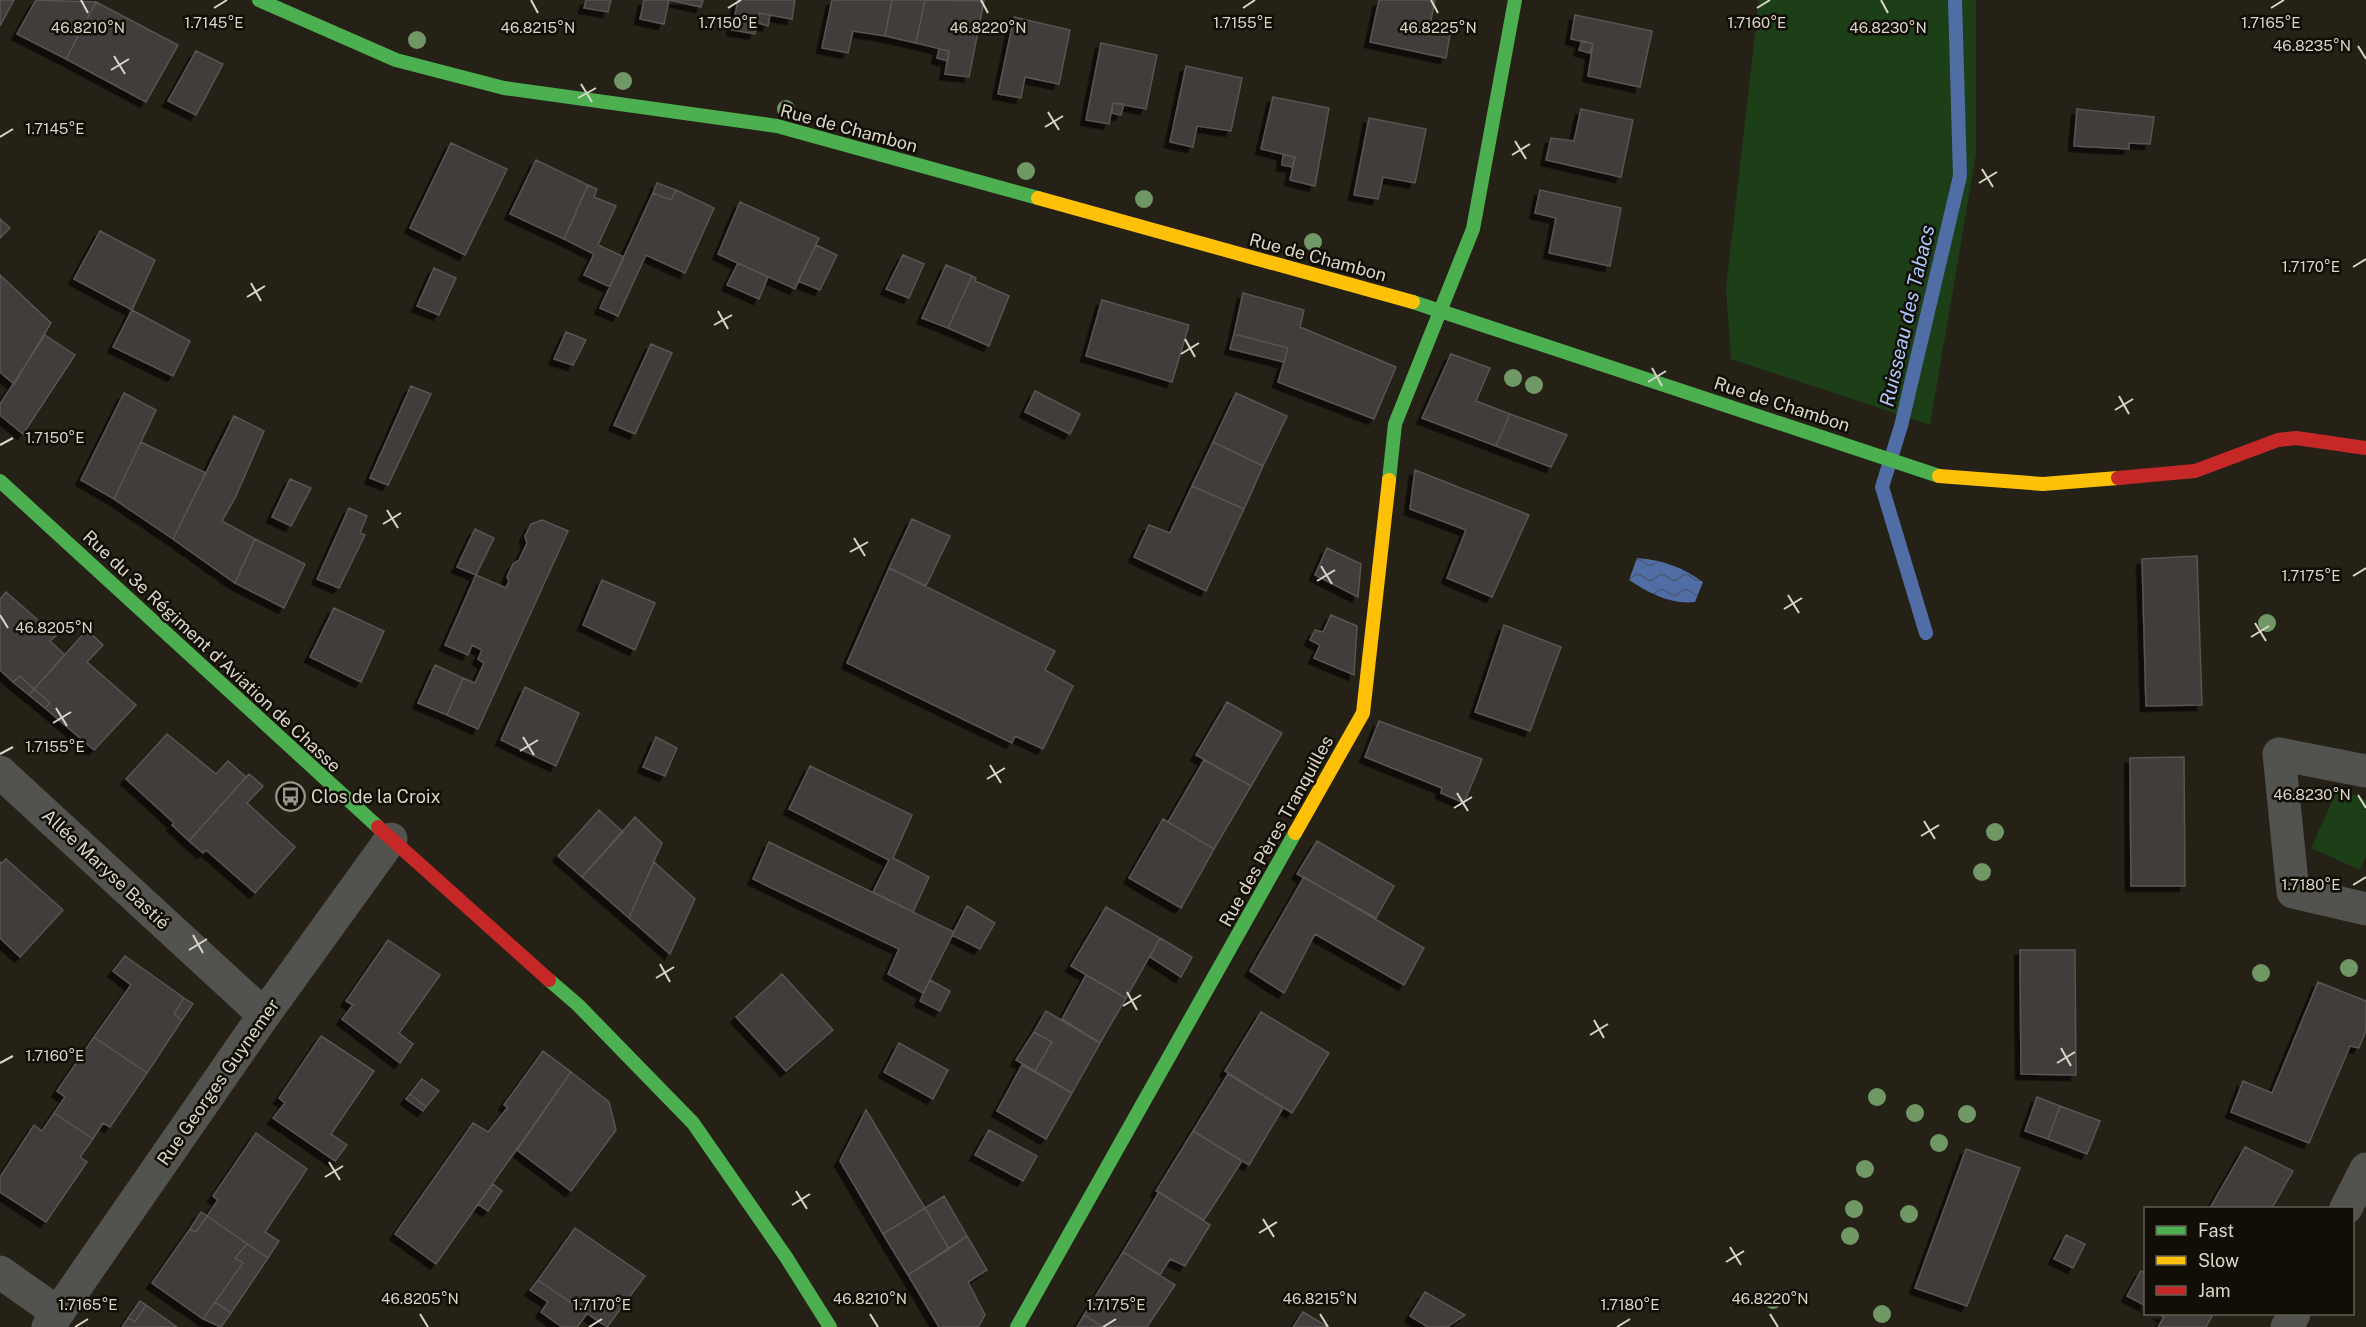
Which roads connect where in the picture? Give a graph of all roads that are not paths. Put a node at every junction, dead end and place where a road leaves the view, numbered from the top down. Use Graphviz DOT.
graph roads {
  1 [pos="259,0"];
  2 [pos="1515,0"];
  3 [pos="1443,310"];
  4 [pos="2366,448"];
  5 [pos="0,481"];
  6 [pos="2366,771"];
  7 [pos="0,772"];
  8 [pos="391,839"];
  9 [pos="2366,909"];
  10 [pos="264,1015"];
  11 [pos="2366,1169"];
  12 [pos="2347,1207"];
  13 [pos="0,1272"];
  14 [pos="53,1320"];
  15 [pos="830,1327"];
  16 [pos="1017,1327"];
  1 -- 3 [label="street, Rue de Chambon"];
  2 -- 3 [label="street, Rue des Pères Tranquilles"];
  3 -- 4 [label="street, Rue de Chambon"];
  3 -- 16 [label="street, Rue des Pères Tranquilles"];
  5 -- 8 [label="street, Rue du 3e Régiment d'Aviation de Chasse"];
  6 -- 9 [label="street"];
  7 -- 10 [label="street, Allée Maryse Bastié"];
  8 -- 10 [label="street, Rue Georges Guynemer"];
  8 -- 15 [label="street, Rue du 3e Régiment d'Aviation de Chasse"];
  10 -- 14 [label="street, Rue Georges Guynemer"];
  11 -- 12 [label="street"];
  13 -- 14 [label="street"];
}
